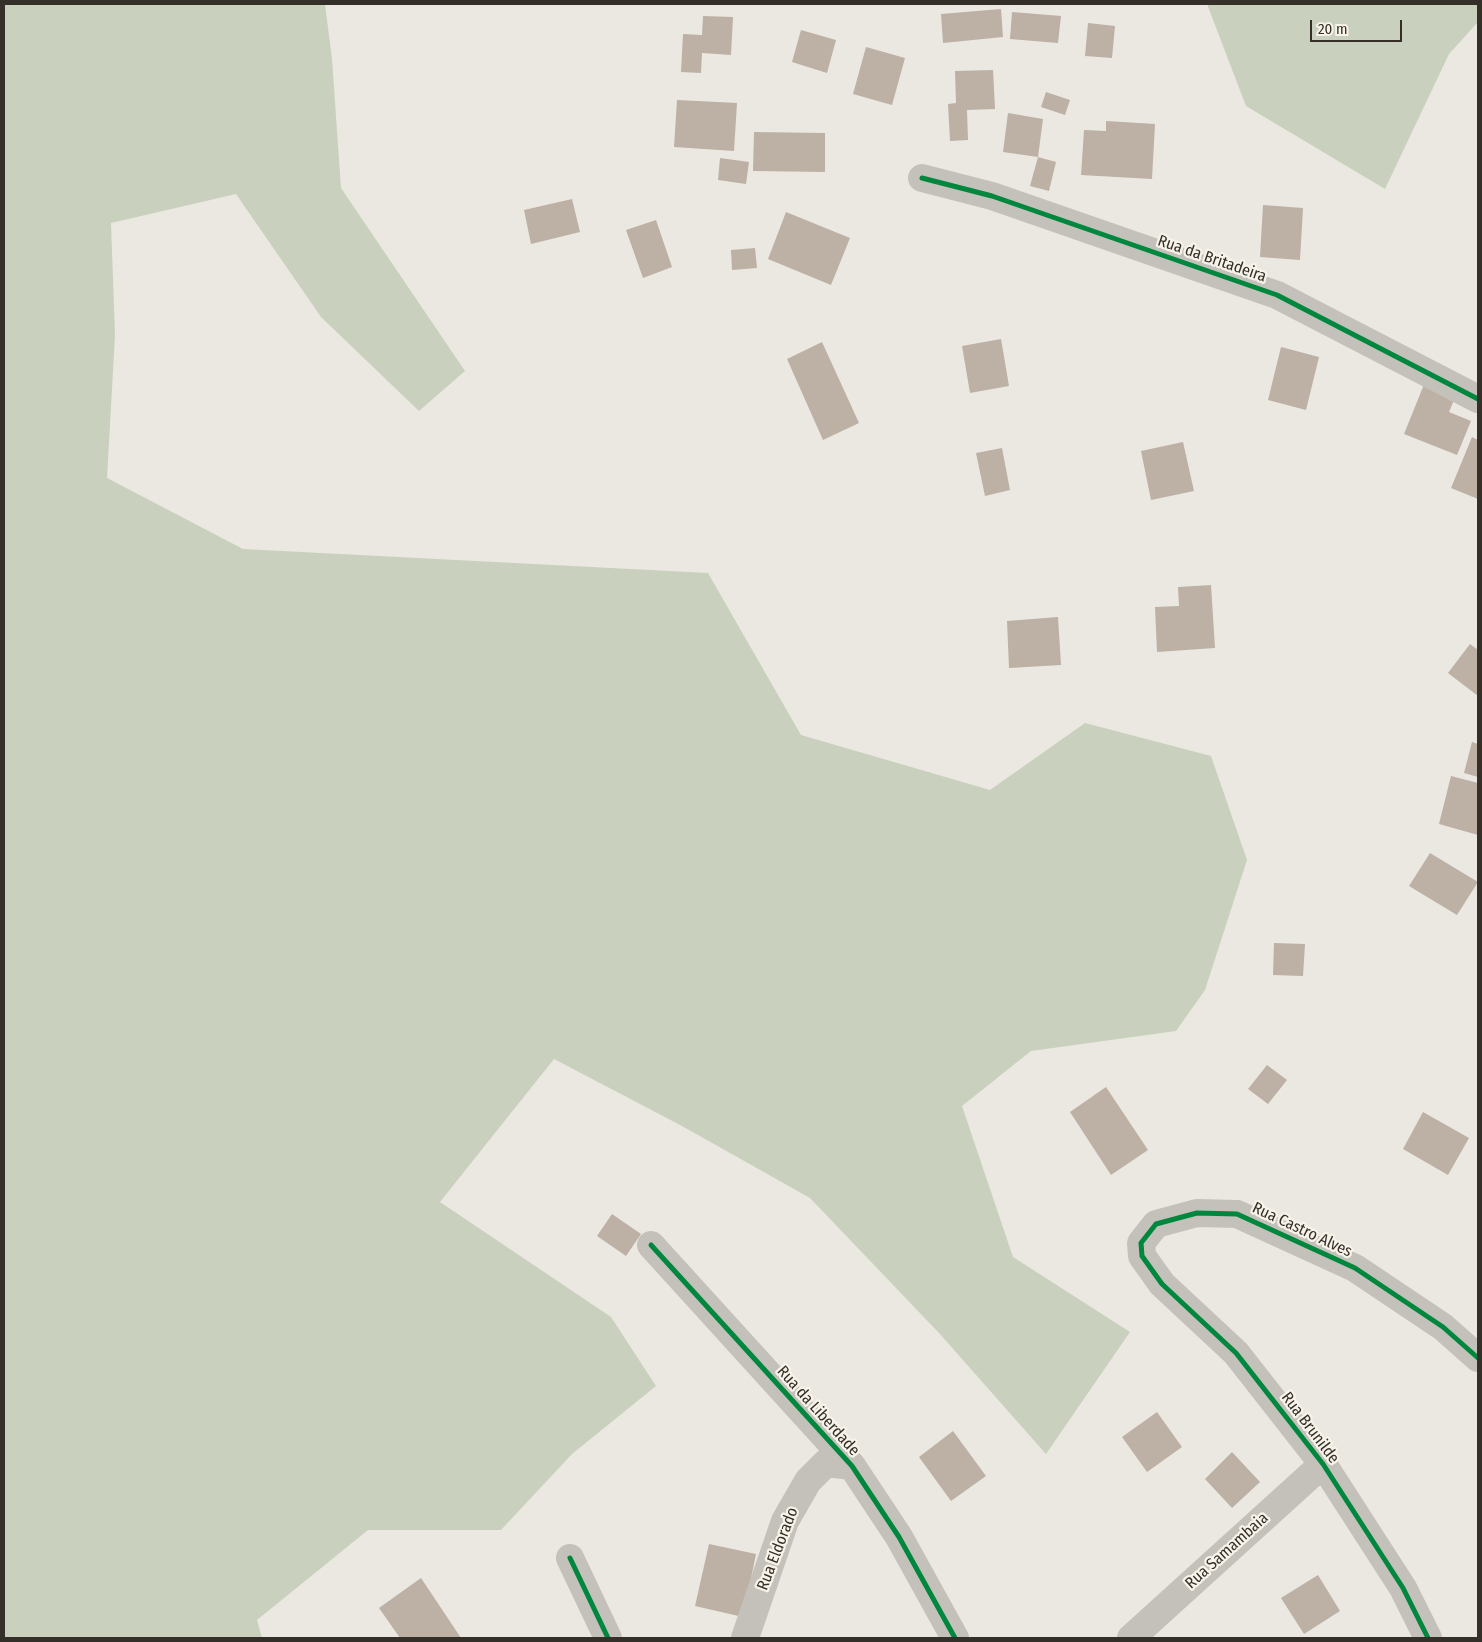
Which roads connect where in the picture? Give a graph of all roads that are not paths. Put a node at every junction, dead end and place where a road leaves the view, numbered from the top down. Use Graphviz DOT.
graph roads {
  1 [pos="922,178"];
  2 [pos="1478,400"];
  3 [pos="651,1245"];
  4 [pos="1142,1256"];
  5 [pos="1478,1358"];
  6 [pos="1324,1464"];
  7 [pos="852,1466"];
  8 [pos="570,1558"];
  9 [pos="608,1638"];
  10 [pos="745,1638"];
  11 [pos="954,1638"];
  12 [pos="1131,1638"];
  13 [pos="1428,1638"];
  1 -- 2 [label="street, Rua da Britadeira"];
  3 -- 7 [label="street, Rua da Liberdade"];
  4 -- 5 [label="street, Rua Castro Alves"];
  4 -- 6 [label="street, Rua Brunilde"];
  6 -- 12 [label="street, Rua Samambaia"];
  6 -- 13 [label="street, Rua Brunilde"];
  7 -- 10 [label="street, Rua Eldorado"];
  7 -- 11 [label="street, Rua da Liberdade"];
  8 -- 9 [label="street"];
}
